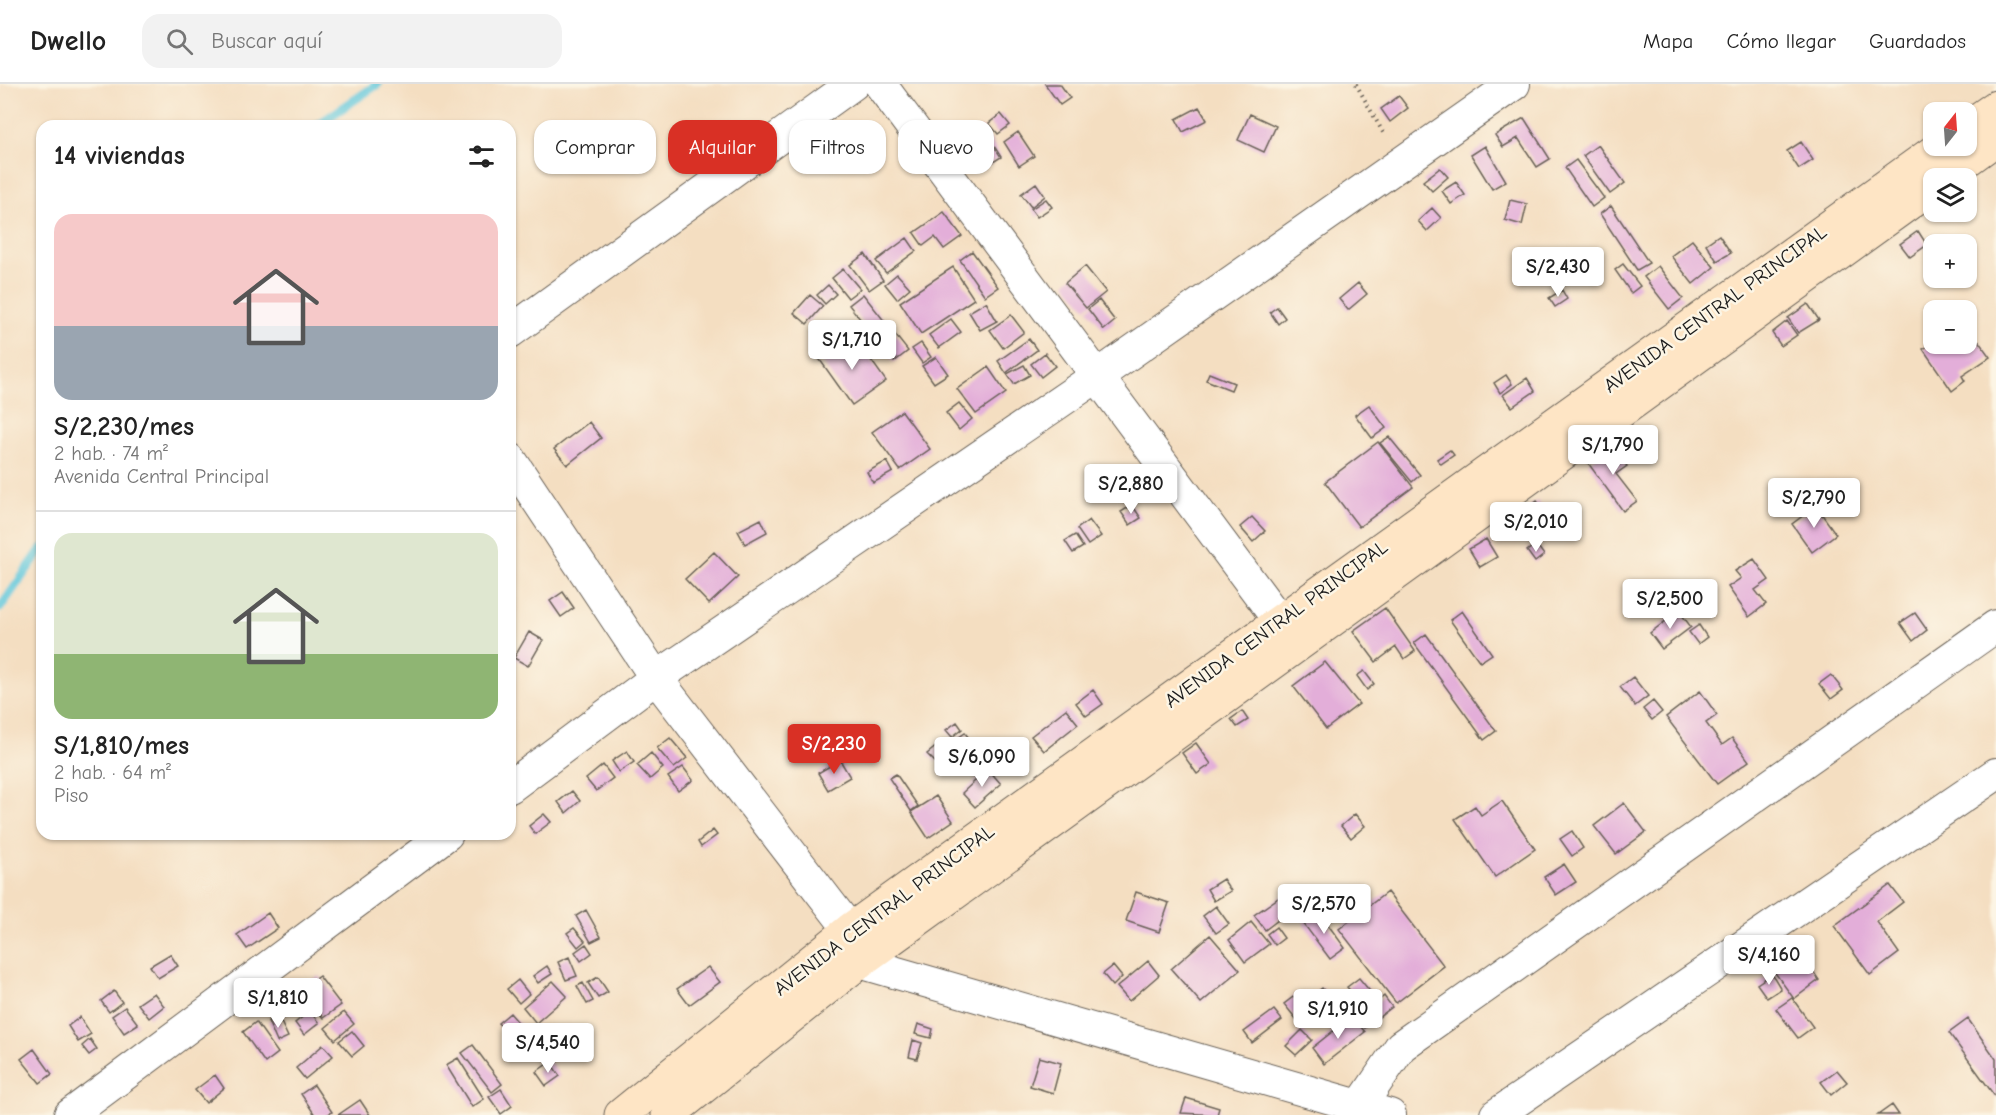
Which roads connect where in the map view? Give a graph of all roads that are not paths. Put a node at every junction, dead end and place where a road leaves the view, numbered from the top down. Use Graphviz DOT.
graph roads {
  1 [pos="853,84"];
  2 [pos="880,84"];
  3 [pos="1514,84"];
  4 [pos="1996,106"];
  5 [pos="1977,120"];
  6 [pos="1996,139"];
  7 [pos="1929,156"];
  8 [pos="1956,168"];
  9 [pos="1923,193"];
  10 [pos="516,328"];
  11 [pos="1096,377"];
  12 [pos="516,468"];
  13 [pos="1996,626"];
  14 [pos="1288,634"];
  15 [pos="656,678"];
  16 [pos="1996,774"];
  17 [pos="516,783"];
  18 [pos="439,840"];
  19 [pos="850,930"];
  20 [pos="859,962"];
  21 [pos="1359,1111"];
  22 [pos="70,1115"];
  23 [pos="621,1115"];
  24 [pos="668,1115"];
  25 [pos="1390,1115"];
  26 [pos="1496,1115"];
  1 -- 10 [label="street"];
  2 -- 11 [label="street"];
  3 -- 11 [label="street"];
  4 -- 5 [label="street"];
  6 -- 8 [label="street"];
  7 -- 14 [label="street, AVENIDA CENTRAL PRINCIPAL"];
  9 -- 14 [label="street, AVENIDA CENTRAL PRINCIPAL"];
  11 -- 14 [label="street"];
  11 -- 15 [label="street"];
  12 -- 15 [label="street"];
  13 -- 21 [label="street"];
  14 -- 19 [label="street, AVENIDA CENTRAL PRINCIPAL"];
  14 -- 20 [label="street, AVENIDA CENTRAL PRINCIPAL"];
  15 -- 17 [label="street"];
  15 -- 19 [label="street"];
  16 -- 26 [label="street"];
  18 -- 22 [label="street"];
  19 -- 23 [label="street, AVENIDA CENTRAL PRINCIPAL"];
  20 -- 21 [label="street"];
  20 -- 24 [label="street, AVENIDA CENTRAL PRINCIPAL"];
  21 -- 25 [label="street"];
}
